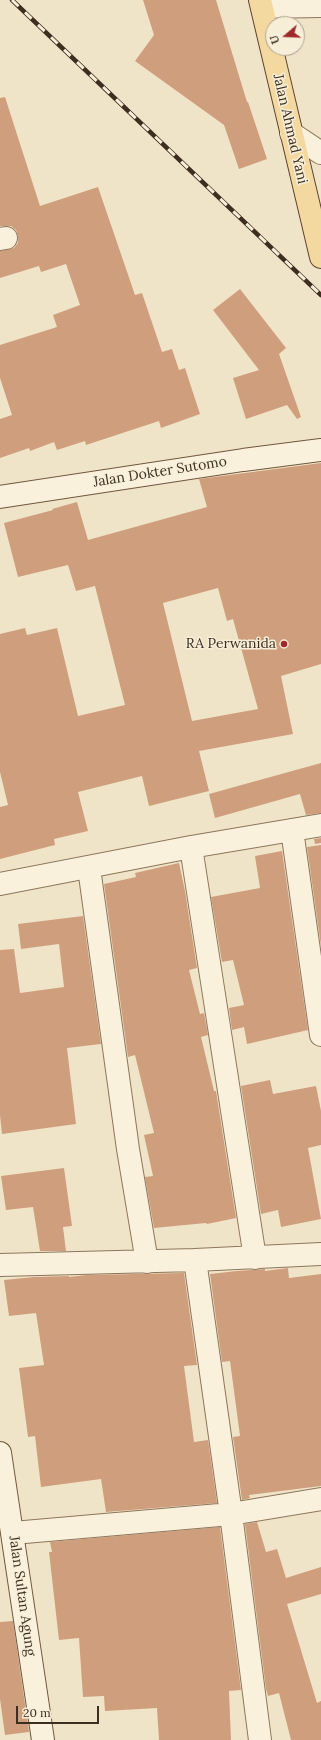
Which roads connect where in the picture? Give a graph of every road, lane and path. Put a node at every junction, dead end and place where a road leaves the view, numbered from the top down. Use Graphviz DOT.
graph roads {
  1 [pos="261,4"];
  2 [pos="321,6"];
  3 [pos="291,133"];
  4 [pos="321,153"];
  5 [pos="321,257"];
  6 [pos="321,450"];
  7 [pos="0,497"];
  8 [pos="321,825"];
  9 [pos="292,830"];
  10 [pos="191,848"];
  11 [pos="89,868"];
  12 [pos="0,884"];
  13 [pos="321,1035"];
  14 [pos="321,1254"];
  15 [pos="255,1258"];
  16 [pos="195,1260"];
  17 [pos="147,1262"];
  18 [pos="0,1265"];
  19 [pos="0,1453"];
  20 [pos="321,1499"];
  21 [pos="231,1514"];
  22 [pos="13,1533"];
  23 [pos="43,1740"];
  24 [pos="260,1740"];
  1 -- 2 [label="street"];
  1 -- 3 [label="main road, Jalan Ahmad Yani"];
  3 -- 4 [label="street"];
  3 -- 5 [label="main road, Jalan Ahmad Yani"];
  6 -- 7 [label="street, Jalan Dokter Sutomo"];
  8 -- 9 [label="street"];
  9 -- 10 [label="street"];
  9 -- 13 [label="street"];
  10 -- 11 [label="street"];
  10 -- 15 [label="street"];
  11 -- 12 [label="street"];
  11 -- 17 [label="street"];
  14 -- 15 [label="street"];
  15 -- 16 [label="street"];
  16 -- 17 [label="street"];
  16 -- 21 [label="street"];
  17 -- 18 [label="street"];
  19 -- 22 [label="street, Jalan Sultan Agung"];
  20 -- 21 [label="street"];
  21 -- 22 [label="street"];
  21 -- 24 [label="street"];
  22 -- 23 [label="street, Jalan Sultan Agung"];
}
